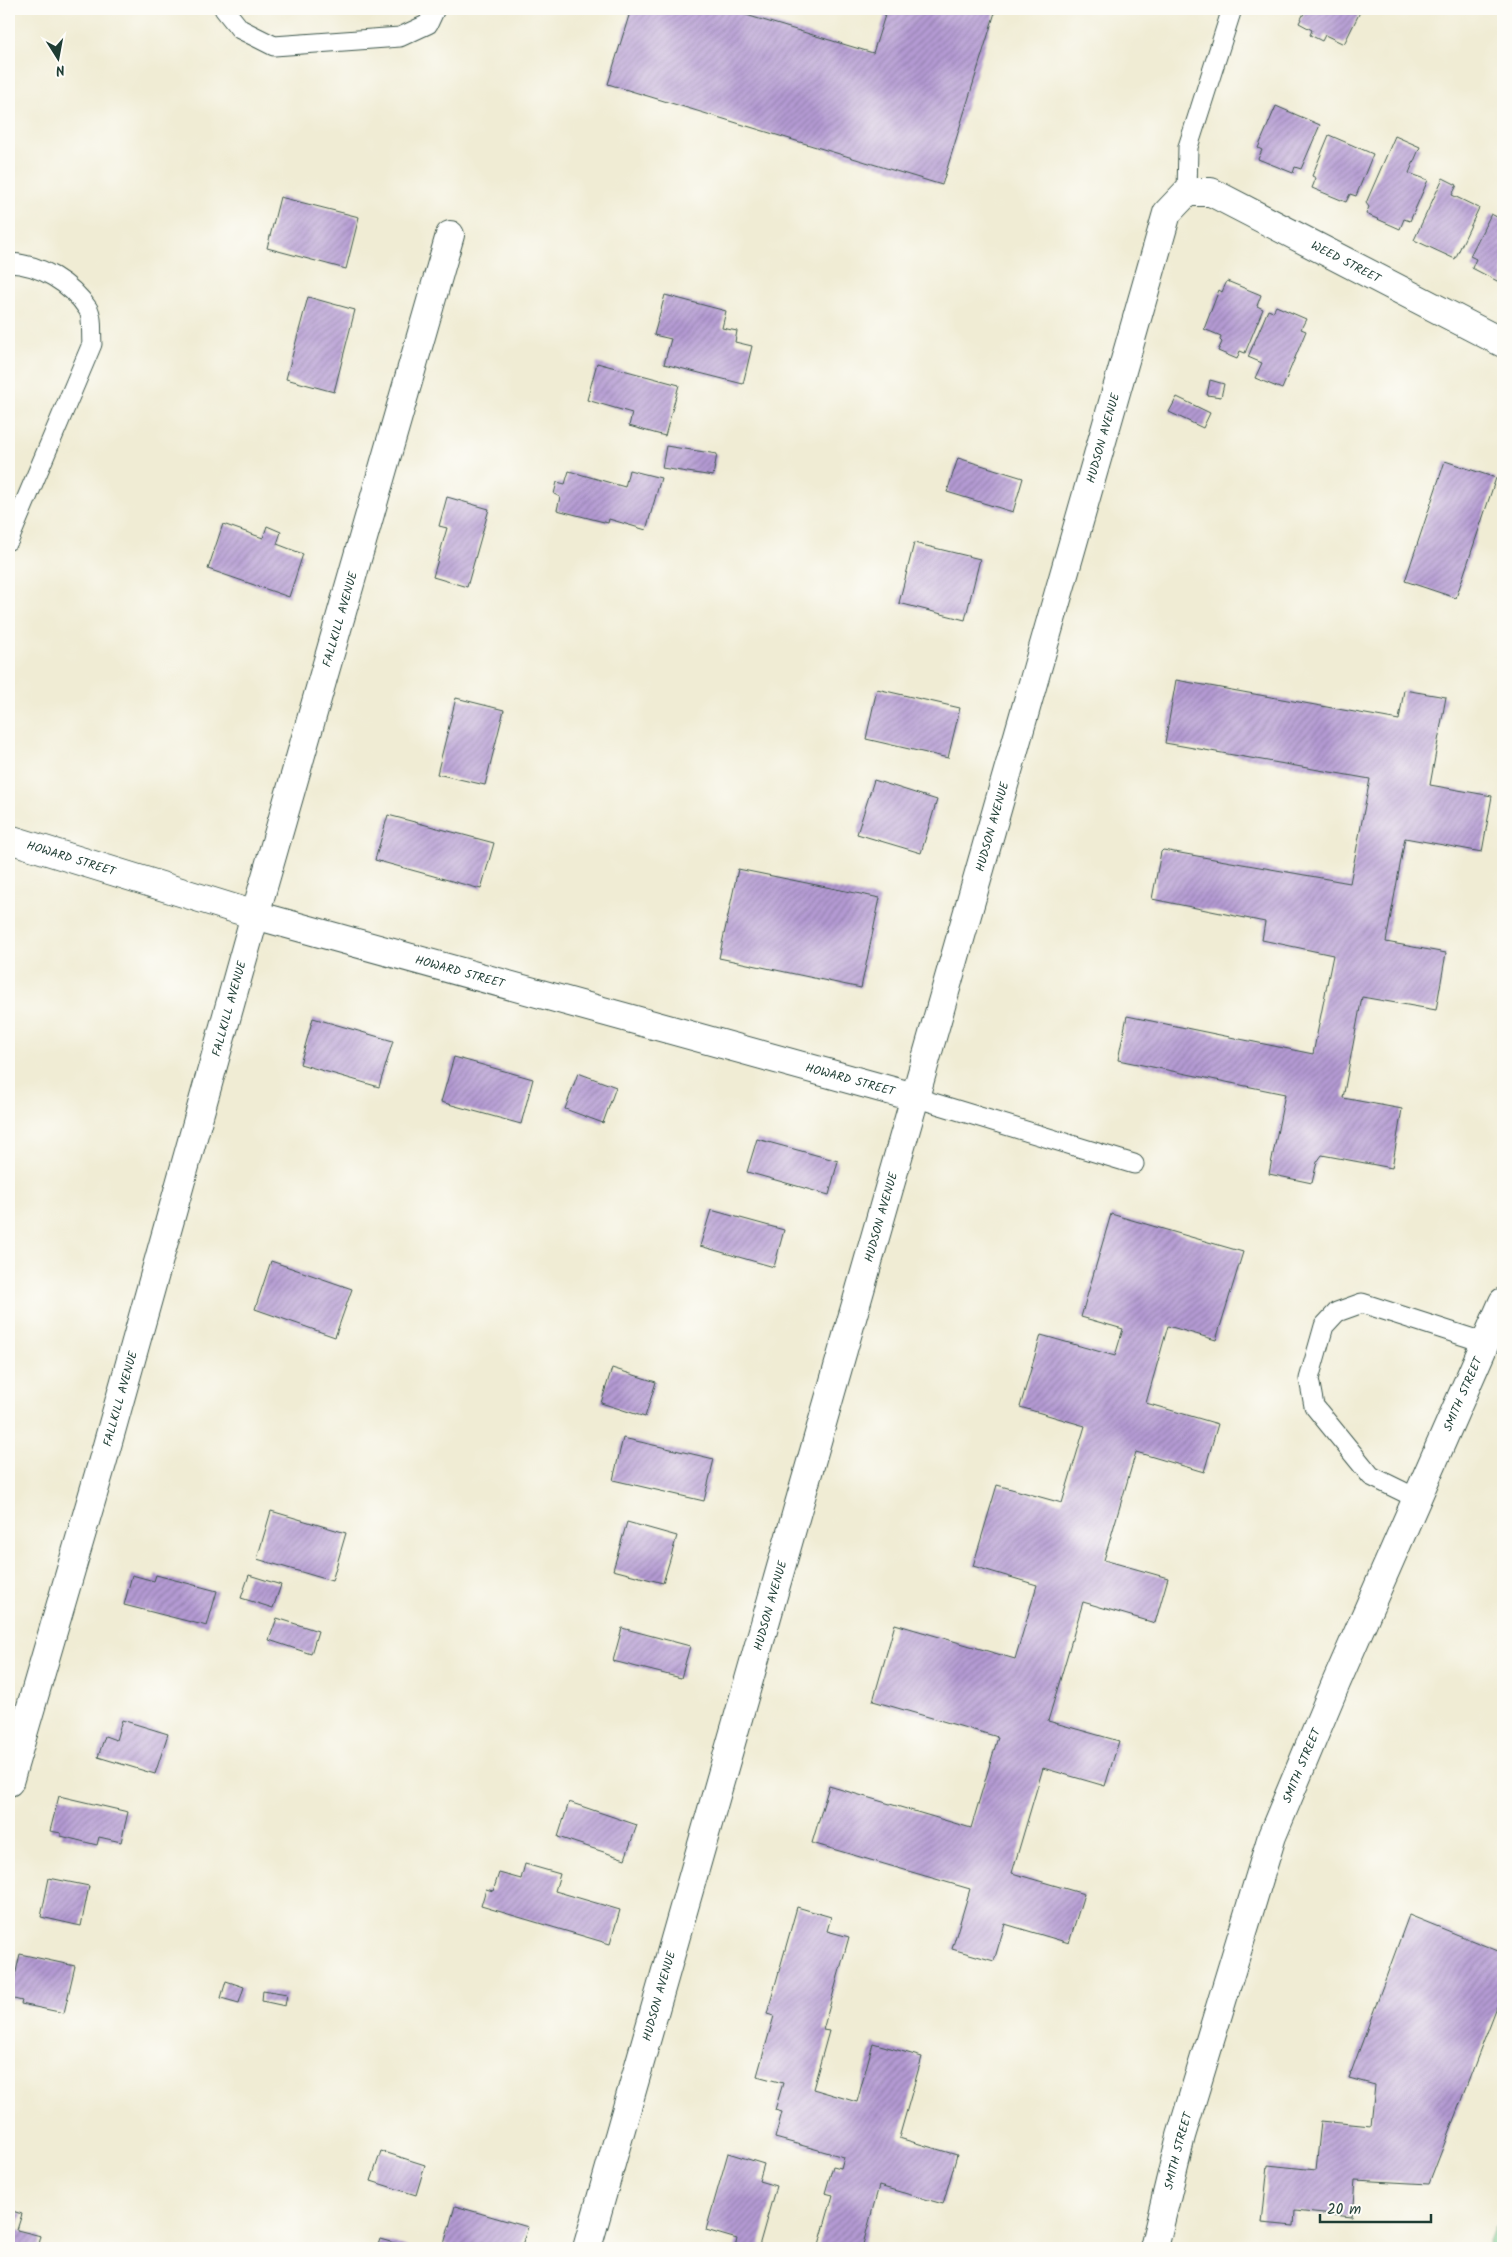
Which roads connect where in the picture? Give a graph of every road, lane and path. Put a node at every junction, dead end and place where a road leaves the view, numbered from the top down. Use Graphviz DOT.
graph roads {
  1 [pos="224,9"];
  2 [pos="435,9"];
  3 [pos="1232,9"];
  4 [pos="1187,192"];
  5 [pos="450,235"];
  6 [pos="9,263"];
  7 [pos="1503,343"];
  8 [pos="9,540"];
  9 [pos="9,839"];
  10 [pos="255,915"];
  11 [pos="914,1097"];
  12 [pos="1134,1164"];
  13 [pos="1503,1302"];
  14 [pos="1486,1342"];
  15 [pos="1416,1498"];
  16 [pos="9,1782"];
  17 [pos="587,2248"];
  18 [pos="1154,2248"];
  1 -- 2 [label="lane"];
  3 -- 4 [label="lane"];
  4 -- 7 [label="street, WEED STREET"];
  4 -- 11 [label="street, HUDSON AVENUE"];
  5 -- 10 [label="street, FALLKILL AVENUE"];
  6 -- 8 [label="lane"];
  9 -- 10 [label="street, HOWARD STREET"];
  10 -- 11 [label="street, HOWARD STREET"];
  10 -- 16 [label="street, FALLKILL AVENUE"];
  11 -- 12 [label="lane"];
  11 -- 17 [label="street, HUDSON AVENUE"];
  13 -- 14 [label="street, SMITH STREET"];
  14 -- 15 [label="street, SMITH STREET"];
  14 -- 15 [label="lane"];
  15 -- 18 [label="street, SMITH STREET"];
}
